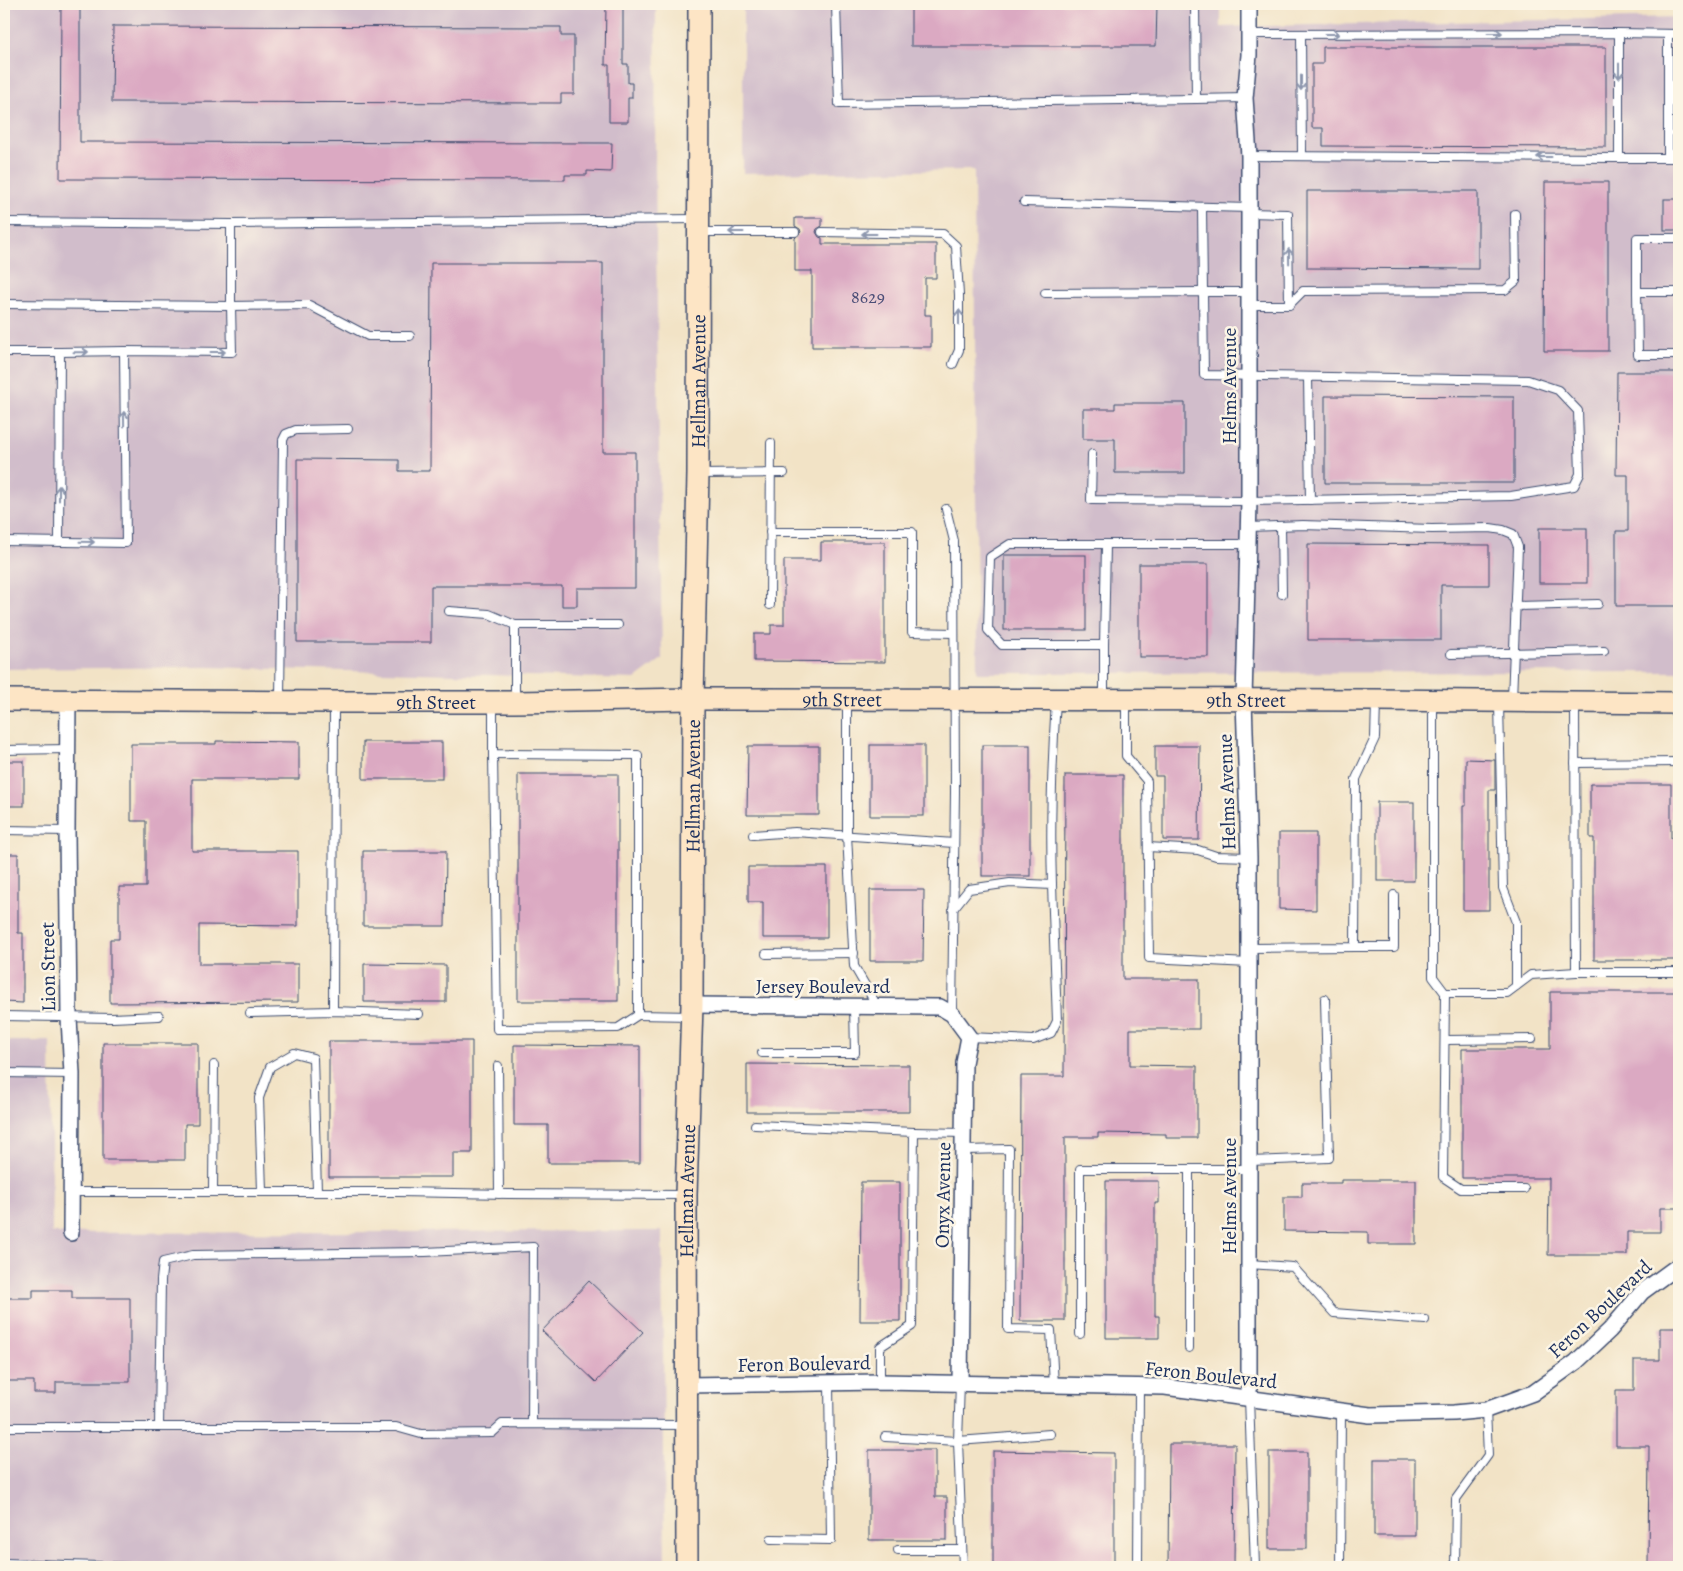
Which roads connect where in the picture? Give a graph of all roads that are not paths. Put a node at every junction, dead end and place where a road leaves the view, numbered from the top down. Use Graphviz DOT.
graph roads {
  1 [pos="699,4"];
  2 [pos="836,4"];
  3 [pos="1195,4"];
  4 [pos="1249,4"];
  5 [pos="1620,33"];
  6 [pos="1249,34"];
  7 [pos="1301,34"];
  8 [pos="1668,34"];
  9 [pos="1679,34"];
  10 [pos="1245,98"];
  11 [pos="1196,99"];
  12 [pos="1249,156"];
  13 [pos="1302,156"];
  14 [pos="1619,158"];
  15 [pos="1668,158"];
  16 [pos="1679,158"];
  17 [pos="1024,202"];
  18 [pos="1202,207"];
  19 [pos="1249,211"];
  20 [pos="1515,214"];
  21 [pos="4,222"];
  22 [pos="232,224"];
  23 [pos="699,226"];
  24 [pos="795,232"];
  25 [pos="822,232"];
  26 [pos="1679,238"];
  27 [pos="1203,292"];
  28 [pos="1637,292"];
  29 [pos="1679,292"];
  30 [pos="1044,293"];
  31 [pos="1249,299"];
  32 [pos="4,304"];
  33 [pos="1289,305"];
  34 [pos="231,306"];
  35 [pos="410,336"];
  36 [pos="124,351"];
  37 [pos="4,352"];
  38 [pos="60,352"];
  39 [pos="1679,355"];
  40 [pos="953,364"];
  41 [pos="1249,376"];
  42 [pos="1308,377"];
  43 [pos="348,429"];
  44 [pos="771,443"];
  45 [pos="1092,454"];
  46 [pos="698,474"];
  47 [pos="771,474"];
  48 [pos="784,474"];
  49 [pos="1310,500"];
  50 [pos="1249,501"];
  51 [pos="946,509"];
  52 [pos="1281,526"];
  53 [pos="1248,527"];
  54 [pos="770,532"];
  55 [pos="4,541"];
  56 [pos="59,542"];
  57 [pos="1106,544"];
  58 [pos="1248,544"];
  59 [pos="1282,594"];
  60 [pos="1598,604"];
  61 [pos="770,605"];
  62 [pos="1515,606"];
  63 [pos="449,612"];
  64 [pos="618,625"];
  65 [pos="515,626"];
  66 [pos="954,633"];
  67 [pos="1104,645"];
  68 [pos="1604,651"];
  69 [pos="1513,652"];
  70 [pos="1451,654"];
  71 [pos="694,699"];
  72 [pos="847,699"];
  73 [pos="4,700"];
  74 [pos="68,700"];
  75 [pos="953,700"];
  76 [pos="1056,700"];
  77 [pos="1104,700"];
  78 [pos="1126,700"];
  79 [pos="1244,700"];
  80 [pos="1376,700"];
  81 [pos="280,701"];
  82 [pos="1433,701"];
  83 [pos="1505,701"];
  84 [pos="334,702"];
  85 [pos="493,702"];
  86 [pos="515,702"];
  87 [pos="1575,702"];
  88 [pos="1679,703"];
  89 [pos="4,750"];
  90 [pos="68,750"];
  91 [pos="493,754"];
  92 [pos="1679,762"];
  93 [pos="1575,764"];
  94 [pos="4,830"];
  95 [pos="67,831"];
  96 [pos="753,835"];
  97 [pos="847,835"];
  98 [pos="954,843"];
  99 [pos="1148,847"];
  100 [pos="1249,857"];
  101 [pos="1052,885"];
  102 [pos="1394,895"];
  103 [pos="953,909"];
  104 [pos="1355,947"];
  105 [pos="854,953"];
  106 [pos="766,954"];
  107 [pos="1249,955"];
  108 [pos="1576,972"];
  109 [pos="1679,972"];
  110 [pos="1516,986"];
  111 [pos="1445,993"];
  112 [pos="1325,999"];
  113 [pos="854,1006"];
  114 [pos="877,1006"];
  115 [pos="333,1011"];
  116 [pos="692,1011"];
  117 [pos="250,1013"];
  118 [pos="419,1014"];
  119 [pos="952,1014"];
  120 [pos="638,1015"];
  121 [pos="4,1016"];
  122 [pos="159,1016"];
  123 [pos="68,1018"];
  124 [pos="969,1037"];
  125 [pos="1446,1040"];
  126 [pos="1532,1040"];
  127 [pos="762,1054"];
  128 [pos="214,1065"];
  129 [pos="498,1066"];
  130 [pos="4,1073"];
  131 [pos="72,1074"];
  132 [pos="755,1125"];
  133 [pos="914,1132"];
  134 [pos="964,1133"];
  135 [pos="964,1150"];
  136 [pos="1249,1165"];
  137 [pos="1189,1169"];
  138 [pos="1524,1190"];
  139 [pos="262,1191"];
  140 [pos="72,1192"];
  141 [pos="213,1192"];
  142 [pos="317,1192"];
  143 [pos="499,1194"];
  144 [pos="686,1195"];
  145 [pos="71,1233"];
  146 [pos="1249,1264"];
  147 [pos="1679,1265"];
  148 [pos="1425,1320"];
  149 [pos="1080,1334"];
  150 [pos="1189,1348"];
  151 [pos="880,1382"];
  152 [pos="830,1383"];
  153 [pos="960,1383"];
  154 [pos="686,1385"];
  155 [pos="1054,1386"];
  156 [pos="1139,1387"];
  157 [pos="1249,1398"];
  158 [pos="1486,1410"];
  159 [pos="1341,1412"];
  160 [pos="532,1424"];
  161 [pos="686,1425"];
  162 [pos="4,1427"];
  163 [pos="159,1427"];
  164 [pos="1050,1434"];
  165 [pos="885,1436"];
  166 [pos="958,1440"];
  167 [pos="771,1539"];
  168 [pos="898,1550"];
  169 [pos="962,1550"];
  170 [pos="4,1563"];
  171 [pos="130,1567"];
  172 [pos="687,1567"];
  173 [pos="963,1567"];
  174 [pos="1138,1567"];
  175 [pos="1254,1567"];
  176 [pos="1340,1567"];
  177 [pos="1456,1567"];
  1 -- 23 [label="street, Hellman Avenue"];
  2 -- 11 [label="lane"];
  3 -- 11 [label="lane"];
  4 -- 6 [label="street, Helms Avenue"];
  7 -- 5 [label="lane, one-way"];
  5 -- 8 [label="lane"];
  5 -- 14 [label="lane, one-way"];
  6 -- 7 [label="lane"];
  6 -- 10 [label="street, Helms Avenue"];
  7 -- 13 [label="lane, one-way"];
  8 -- 9 [label="lane"];
  8 -- 15 [label="lane"];
  10 -- 11 [label="lane"];
  10 -- 12 [label="street, Helms Avenue"];
  12 -- 13 [label="lane"];
  12 -- 19 [label="street, Helms Avenue"];
  14 -- 13 [label="lane, one-way"];
  14 -- 15 [label="lane"];
  15 -- 16 [label="lane"];
  17 -- 18 [label="lane"];
  18 -- 19 [label="lane"];
  18 -- 27 [label="lane"];
  19 -- 31 [label="street, Helms Avenue"];
  33 -- 19 [label="lane, one-way"];
  20 -- 33 [label="lane"];
  21 -- 22 [label="lane"];
  22 -- 23 [label="lane"];
  22 -- 34 [label="lane"];
  24 -- 23 [label="lane, one-way"];
  23 -- 46 [label="street, Hellman Avenue"];
  40 -- 25 [label="lane, one-way"];
  26 -- 28 [label="lane"];
  27 -- 30 [label="lane"];
  27 -- 31 [label="lane"];
  27 -- 41 [label="lane"];
  28 -- 29 [label="lane"];
  28 -- 39 [label="lane"];
  31 -- 33 [label="lane"];
  31 -- 41 [label="street, Helms Avenue"];
  32 -- 34 [label="lane"];
  34 -- 35 [label="lane"];
  36 -- 34 [label="lane, one-way"];
  38 -- 36 [label="lane, one-way"];
  56 -- 36 [label="lane, one-way"];
  37 -- 38 [label="lane"];
  56 -- 38 [label="lane, one-way"];
  41 -- 42 [label="lane"];
  41 -- 50 [label="street, Helms Avenue"];
  42 -- 49 [label="lane"];
  42 -- 49 [label="lane"];
  43 -- 81 [label="lane"];
  44 -- 47 [label="lane"];
  45 -- 50 [label="lane"];
  46 -- 47 [label="lane"];
  46 -- 71 [label="street, Hellman Avenue"];
  47 -- 48 [label="lane"];
  47 -- 54 [label="lane"];
  49 -- 50 [label="lane"];
  50 -- 53 [label="street, Helms Avenue"];
  51 -- 66 [label="lane"];
  52 -- 53 [label="lane"];
  52 -- 59 [label="lane"];
  52 -- 62 [label="lane"];
  53 -- 58 [label="street, Helms Avenue"];
  54 -- 61 [label="lane"];
  54 -- 66 [label="lane"];
  55 -- 56 [label="lane"];
  57 -- 58 [label="lane"];
  57 -- 67 [label="lane"];
  57 -- 67 [label="lane"];
  58 -- 79 [label="street, Helms Avenue"];
  60 -- 62 [label="lane"];
  62 -- 69 [label="lane"];
  63 -- 65 [label="lane"];
  64 -- 65 [label="lane"];
  65 -- 86 [label="lane"];
  66 -- 75 [label="lane"];
  67 -- 77 [label="lane"];
  68 -- 69 [label="lane"];
  69 -- 70 [label="lane"];
  69 -- 83 [label="lane"];
  71 -- 72 [label="street, 9th Street"];
  71 -- 86 [label="street, 9th Street"];
  71 -- 116 [label="street, Hellman Avenue"];
  72 -- 75 [label="street, 9th Street"];
  72 -- 97 [label="lane"];
  73 -- 74 [label="street, 9th Street"];
  74 -- 81 [label="street, 9th Street"];
  74 -- 90 [label="street, Lion Street"];
  75 -- 76 [label="street, 9th Street"];
  75 -- 98 [label="lane"];
  76 -- 77 [label="street, 9th Street"];
  76 -- 101 [label="lane"];
  77 -- 78 [label="street, 9th Street"];
  78 -- 79 [label="street, 9th Street"];
  78 -- 99 [label="lane"];
  79 -- 80 [label="street, 9th Street"];
  79 -- 100 [label="street, Helms Avenue"];
  80 -- 82 [label="street, 9th Street"];
  80 -- 104 [label="lane"];
  81 -- 84 [label="street, 9th Street"];
  82 -- 83 [label="street, 9th Street"];
  82 -- 111 [label="lane"];
  83 -- 87 [label="street, 9th Street"];
  83 -- 110 [label="lane"];
  84 -- 85 [label="street, 9th Street"];
  84 -- 115 [label="lane"];
  85 -- 86 [label="street, 9th Street"];
  85 -- 91 [label="lane"];
  87 -- 88 [label="street, 9th Street"];
  87 -- 93 [label="lane"];
  89 -- 90 [label="lane"];
  90 -- 95 [label="street, Lion Street"];
  91 -- 120 [label="lane"];
  91 -- 120 [label="lane"];
  92 -- 93 [label="lane"];
  93 -- 108 [label="lane"];
  94 -- 95 [label="lane"];
  95 -- 123 [label="street, Lion Street"];
  96 -- 97 [label="lane"];
  97 -- 98 [label="lane"];
  97 -- 105 [label="lane"];
  98 -- 103 [label="lane"];
  99 -- 100 [label="lane"];
  99 -- 107 [label="lane"];
  100 -- 107 [label="street, Helms Avenue"];
  101 -- 103 [label="lane"];
  101 -- 124 [label="lane"];
  102 -- 104 [label="lane"];
  103 -- 119 [label="lane"];
  104 -- 107 [label="lane"];
  105 -- 106 [label="lane"];
  105 -- 114 [label="lane"];
  107 -- 136 [label="street, Helms Avenue"];
  108 -- 109 [label="lane"];
  108 -- 110 [label="lane"];
  110 -- 111 [label="lane"];
  111 -- 125 [label="lane"];
  112 -- 136 [label="lane"];
  113 -- 114 [label="street, Jersey Boulevard"];
  113 -- 116 [label="street, Jersey Boulevard"];
  113 -- 127 [label="lane"];
  114 -- 119 [label="street, Jersey Boulevard"];
  115 -- 117 [label="lane"];
  115 -- 118 [label="lane"];
  116 -- 120 [label="lane"];
  116 -- 144 [label="street, Hellman Avenue"];
  119 -- 124 [label="street"];
  121 -- 123 [label="lane"];
  122 -- 123 [label="lane"];
  123 -- 131 [label="street, Lion Street"];
  124 -- 134 [label="street, Onyx Avenue"];
  125 -- 126 [label="lane"];
  125 -- 138 [label="lane"];
  128 -- 141 [label="lane"];
  129 -- 143 [label="lane"];
  130 -- 131 [label="lane"];
  131 -- 140 [label="street, Lion Street"];
  132 -- 133 [label="lane"];
  133 -- 134 [label="lane"];
  133 -- 151 [label="lane"];
  134 -- 135 [label="street, Onyx Avenue"];
  135 -- 153 [label="street, Onyx Avenue"];
  135 -- 155 [label="lane"];
  136 -- 137 [label="lane"];
  136 -- 146 [label="street, Helms Avenue"];
  137 -- 149 [label="lane"];
  137 -- 150 [label="lane"];
  139 -- 141 [label="lane"];
  139 -- 142 [label="lane"];
  139 -- 142 [label="lane"];
  140 -- 141 [label="lane"];
  140 -- 145 [label="street, Lion Street"];
  142 -- 143 [label="lane"];
  143 -- 144 [label="lane"];
  144 -- 154 [label="street, Hellman Avenue"];
  146 -- 148 [label="lane"];
  146 -- 157 [label="street, Helms Avenue"];
  147 -- 158 [label="street, Feron Boulevard"];
  151 -- 152 [label="street, Feron Boulevard"];
  151 -- 153 [label="street, Feron Boulevard"];
  152 -- 154 [label="street, Feron Boulevard"];
  152 -- 167 [label="lane"];
  153 -- 155 [label="street, Feron Boulevard"];
  153 -- 166 [label="lane"];
  154 -- 161 [label="street, Hellman Avenue"];
  155 -- 156 [label="street, Feron Boulevard"];
  156 -- 157 [label="street, Feron Boulevard"];
  156 -- 174 [label="lane"];
  157 -- 159 [label="street, Feron Boulevard"];
  157 -- 175 [label="lane"];
  158 -- 159 [label="street, Feron Boulevard"];
  158 -- 177 [label="lane"];
  159 -- 176 [label="lane"];
  160 -- 161 [label="lane"];
  160 -- 163 [label="lane"];
  160 -- 163 [label="lane"];
  161 -- 172 [label="street, Hellman Avenue"];
  162 -- 163 [label="lane"];
  164 -- 166 [label="lane"];
  165 -- 166 [label="lane"];
  166 -- 169 [label="lane"];
  168 -- 169 [label="lane"];
  169 -- 173 [label="lane"];
  170 -- 171 [label="lane"];
}
